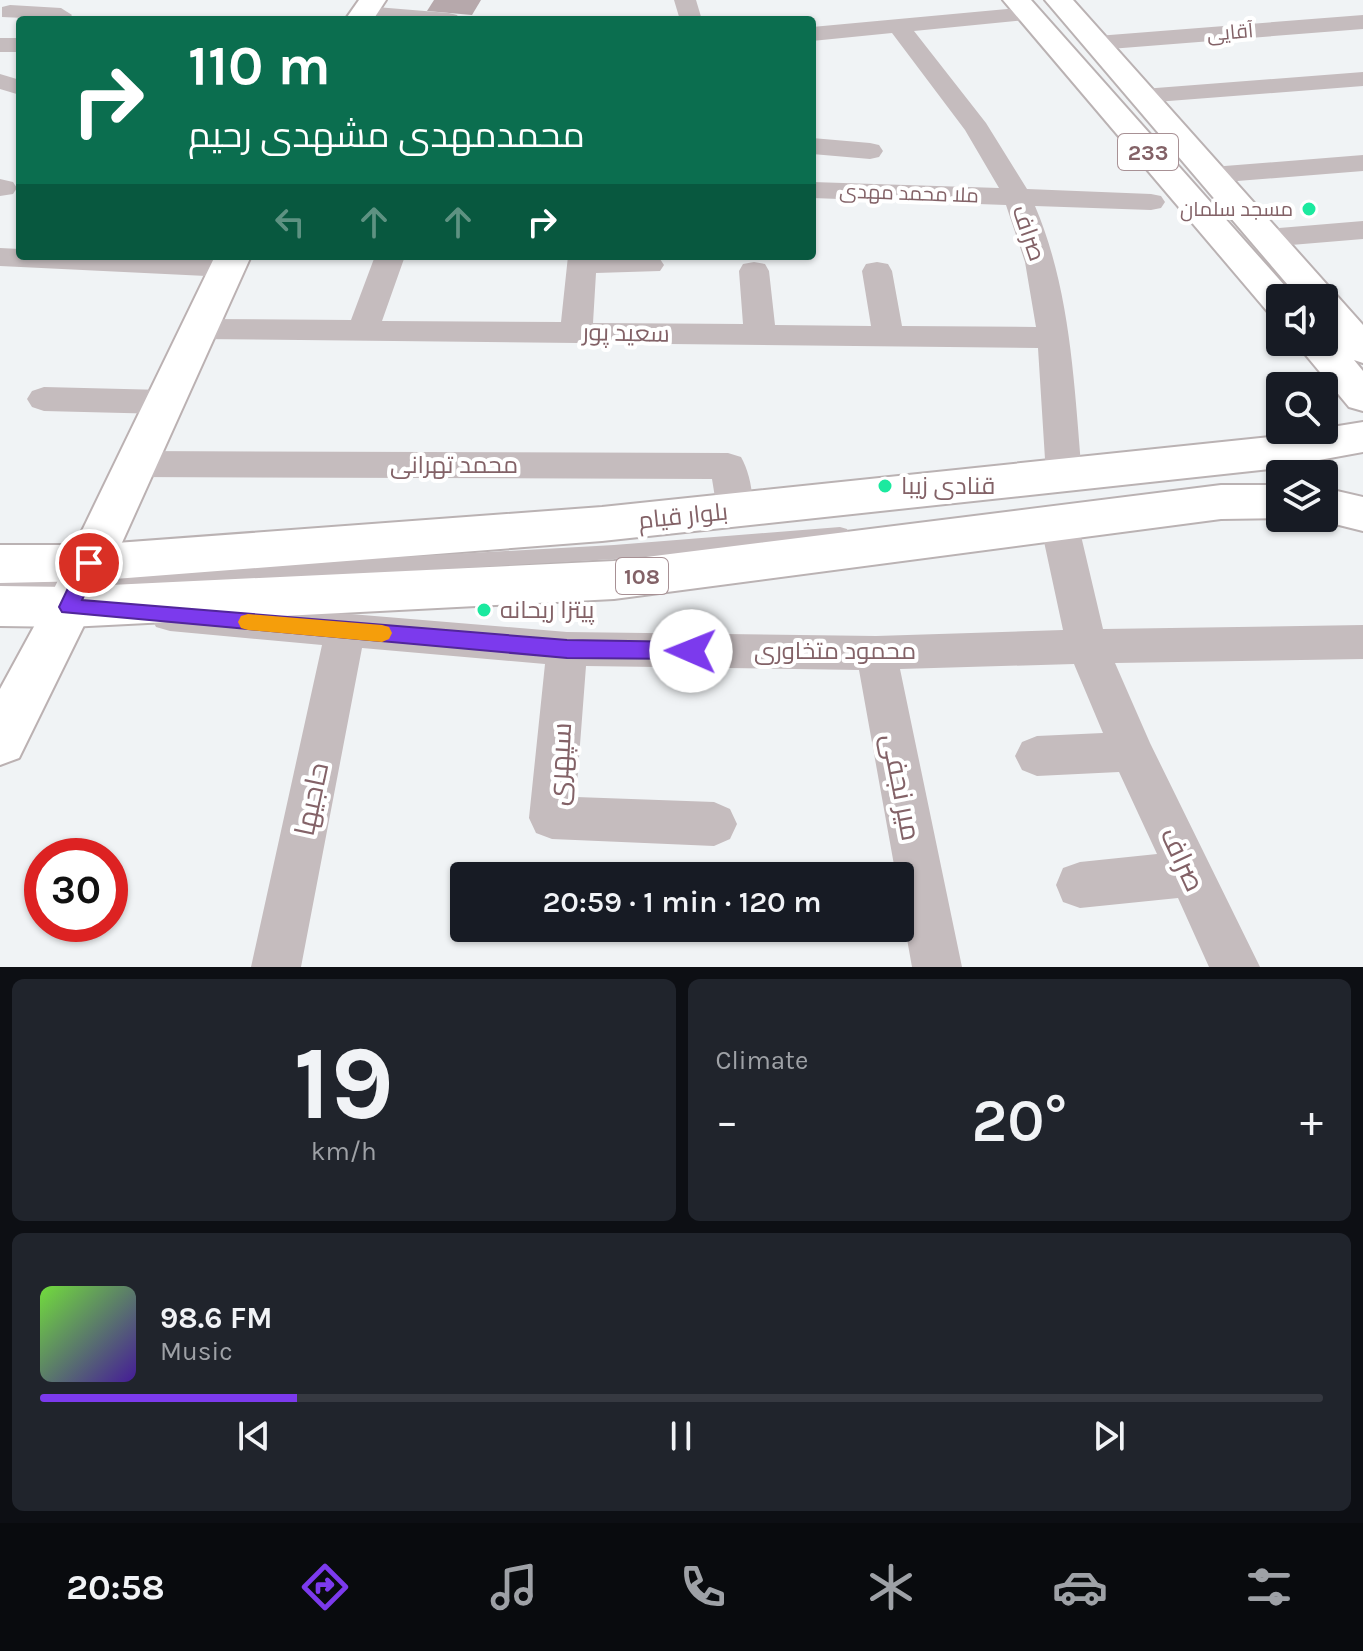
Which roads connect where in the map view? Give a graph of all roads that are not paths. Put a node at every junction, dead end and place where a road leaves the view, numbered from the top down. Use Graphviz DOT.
graph roads {
  1 [pos="1058,0"];
  2 [pos="1022,7"];
  3 [pos="365,11"];
  4 [pos="10,13"];
  5 [pos="61,15"];
  6 [pos="412,16"];
  7 [pos="1363,22"];
  8 [pos="898,26"];
  9 [pos="822,41"];
  10 [pos="1097,43"];
  11 [pos="1363,79"];
  12 [pos="1143,96"];
  13 [pos="816,146"];
  14 [pos="870,151"];
  15 [pos="1363,163"];
  16 [pos="1212,175"];
  17 [pos="816,190"];
  18 [pos="1017,197"];
  19 [pos="1151,202"];
  20 [pos="1363,230"];
  21 [pos="1267,238"];
  22 [pos="158,260"];
  23 [pos="389,260"];
  24 [pos="582,260"];
  25 [pos="230,262"];
  26 [pos="649,265"];
  27 [pos="754,271"];
  28 [pos="877,271"];
  29 [pos="1307,284"];
  30 [pos="1266,287"];
  31 [pos="1338,321"];
  32 [pos="200,329"];
  33 [pos="363,331"];
  34 [pos="576,333"];
  35 [pos="760,335"];
  36 [pos="888,336"];
  37 [pos="1053,338"];
  38 [pos="1363,350"];
  39 [pos="1327,356"];
  40 [pos="1363,397"];
  41 [pos="44,399"];
  42 [pos="164,402"];
  43 [pos="1363,437"];
  44 [pos="135,464"];
  45 [pos="1064,475"];
  46 [pos="1221,502"];
  47 [pos="1266,502"];
  48 [pos="1338,508"];
  49 [pos="735,510"];
  50 [pos="1363,514"];
  51 [pos="1059,523"];
  52 [pos="0,564"];
  53 [pos="0,582"];
  54 [pos="80,584"];
  55 [pos="0,606"];
  56 [pos="345,630"];
  57 [pos="1363,642"];
  58 [pos="1087,646"];
  59 [pos="567,649"];
  60 [pos="876,653"];
  61 [pos="0,741"];
  62 [pos="1132,752"];
  63 [pos="1037,756"];
  64 [pos="714,824"];
  65 [pos="1189,874"];
  66 [pos="1080,885"];
  67 [pos="276,967"];
  68 [pos="937,967"];
  69 [pos="1235,967"];
  1 -- 10 [label="main road, 233"];
  2 -- 8 [label="street"];
  2 -- 30 [label="main road, 233"];
  3 -- 6 [label="street"];
  4 -- 5 [label="street"];
  7 -- 10 [label="street, آقایی"];
  8 -- 9 [label="street"];
  8 -- 18 [label="street, صراف"];
  10 -- 12 [label="main road, 233"];
  11 -- 12 [label="street"];
  12 -- 16 [label="main road, 233"];
  13 -- 14 [label="street"];
  15 -- 16 [label="street"];
  16 -- 21 [label="main road, 233"];
  17 -- 18 [label="street, ملا محمد مهدی"];
  18 -- 19 [label="street, ملا محمد مهدی"];
  18 -- 37 [label="street, صراف"];
  20 -- 21 [label="street"];
  21 -- 29 [label="main road, 233"];
  22 -- 25 [label="street"];
  23 -- 33 [label="street"];
  24 -- 26 [label="street"];
  24 -- 34 [label="street"];
  25 -- 32 [label="main road"];
  27 -- 35 [label="street"];
  28 -- 36 [label="street"];
  31 -- 38 [label="main road"];
  32 -- 33 [label="street, سعید پور"];
  32 -- 42 [label="main road"];
  33 -- 34 [label="street, سعید پور"];
  34 -- 35 [label="street, سعید پور"];
  35 -- 36 [label="street, سعید پور"];
  36 -- 37 [label="street, سعید پور"];
  37 -- 45 [label="street, صراف"];
  39 -- 40 [label="main road"];
  41 -- 42 [label="street"];
  42 -- 44 [label="main road"];
  43 -- 45 [label="main road, بلوار قیام / 108"];
  44 -- 49 [label="street, محمد تهرانی"];
  44 -- 54 [label="main road"];
  45 -- 49 [label="main road, بلوار قیام / 108"];
  46 -- 47 [label="main road, بلوار قیام / 108"];
  46 -- 51 [label="main road, بلوار قیام / 108"];
  46 -- 54 [label="lane"];
  48 -- 50 [label="main road"];
  49 -- 54 [label="main road, بلوار قیام / 108"];
  51 -- 54 [label="main road, بلوار قیام / 108"];
  51 -- 58 [label="street, صراف"];
  52 -- 54 [label="main road, بلوار قیام / 108"];
  53 -- 54 [label="lane"];
  54 -- 55 [label="main road, بلوار قیام / 108"];
  54 -- 56 [label="street, محمود متخاوری"];
  54 -- 61 [label="main road"];
  56 -- 59 [label="street, محمود متخاوری"];
  56 -- 67 [label="street, حاجیها"];
  57 -- 58 [label="street, محمود متخاوری"];
  58 -- 60 [label="street, محمود متخاوری"];
  58 -- 62 [label="street, صراف"];
  59 -- 60 [label="street, محمود متخاوری"];
  59 -- 64 [label="street, سپهری"];
  60 -- 68 [label="street, میر نجفی"];
  62 -- 63 [label="street"];
  62 -- 65 [label="street, صراف"];
  65 -- 66 [label="street"];
  65 -- 69 [label="street, صراف"];
}
